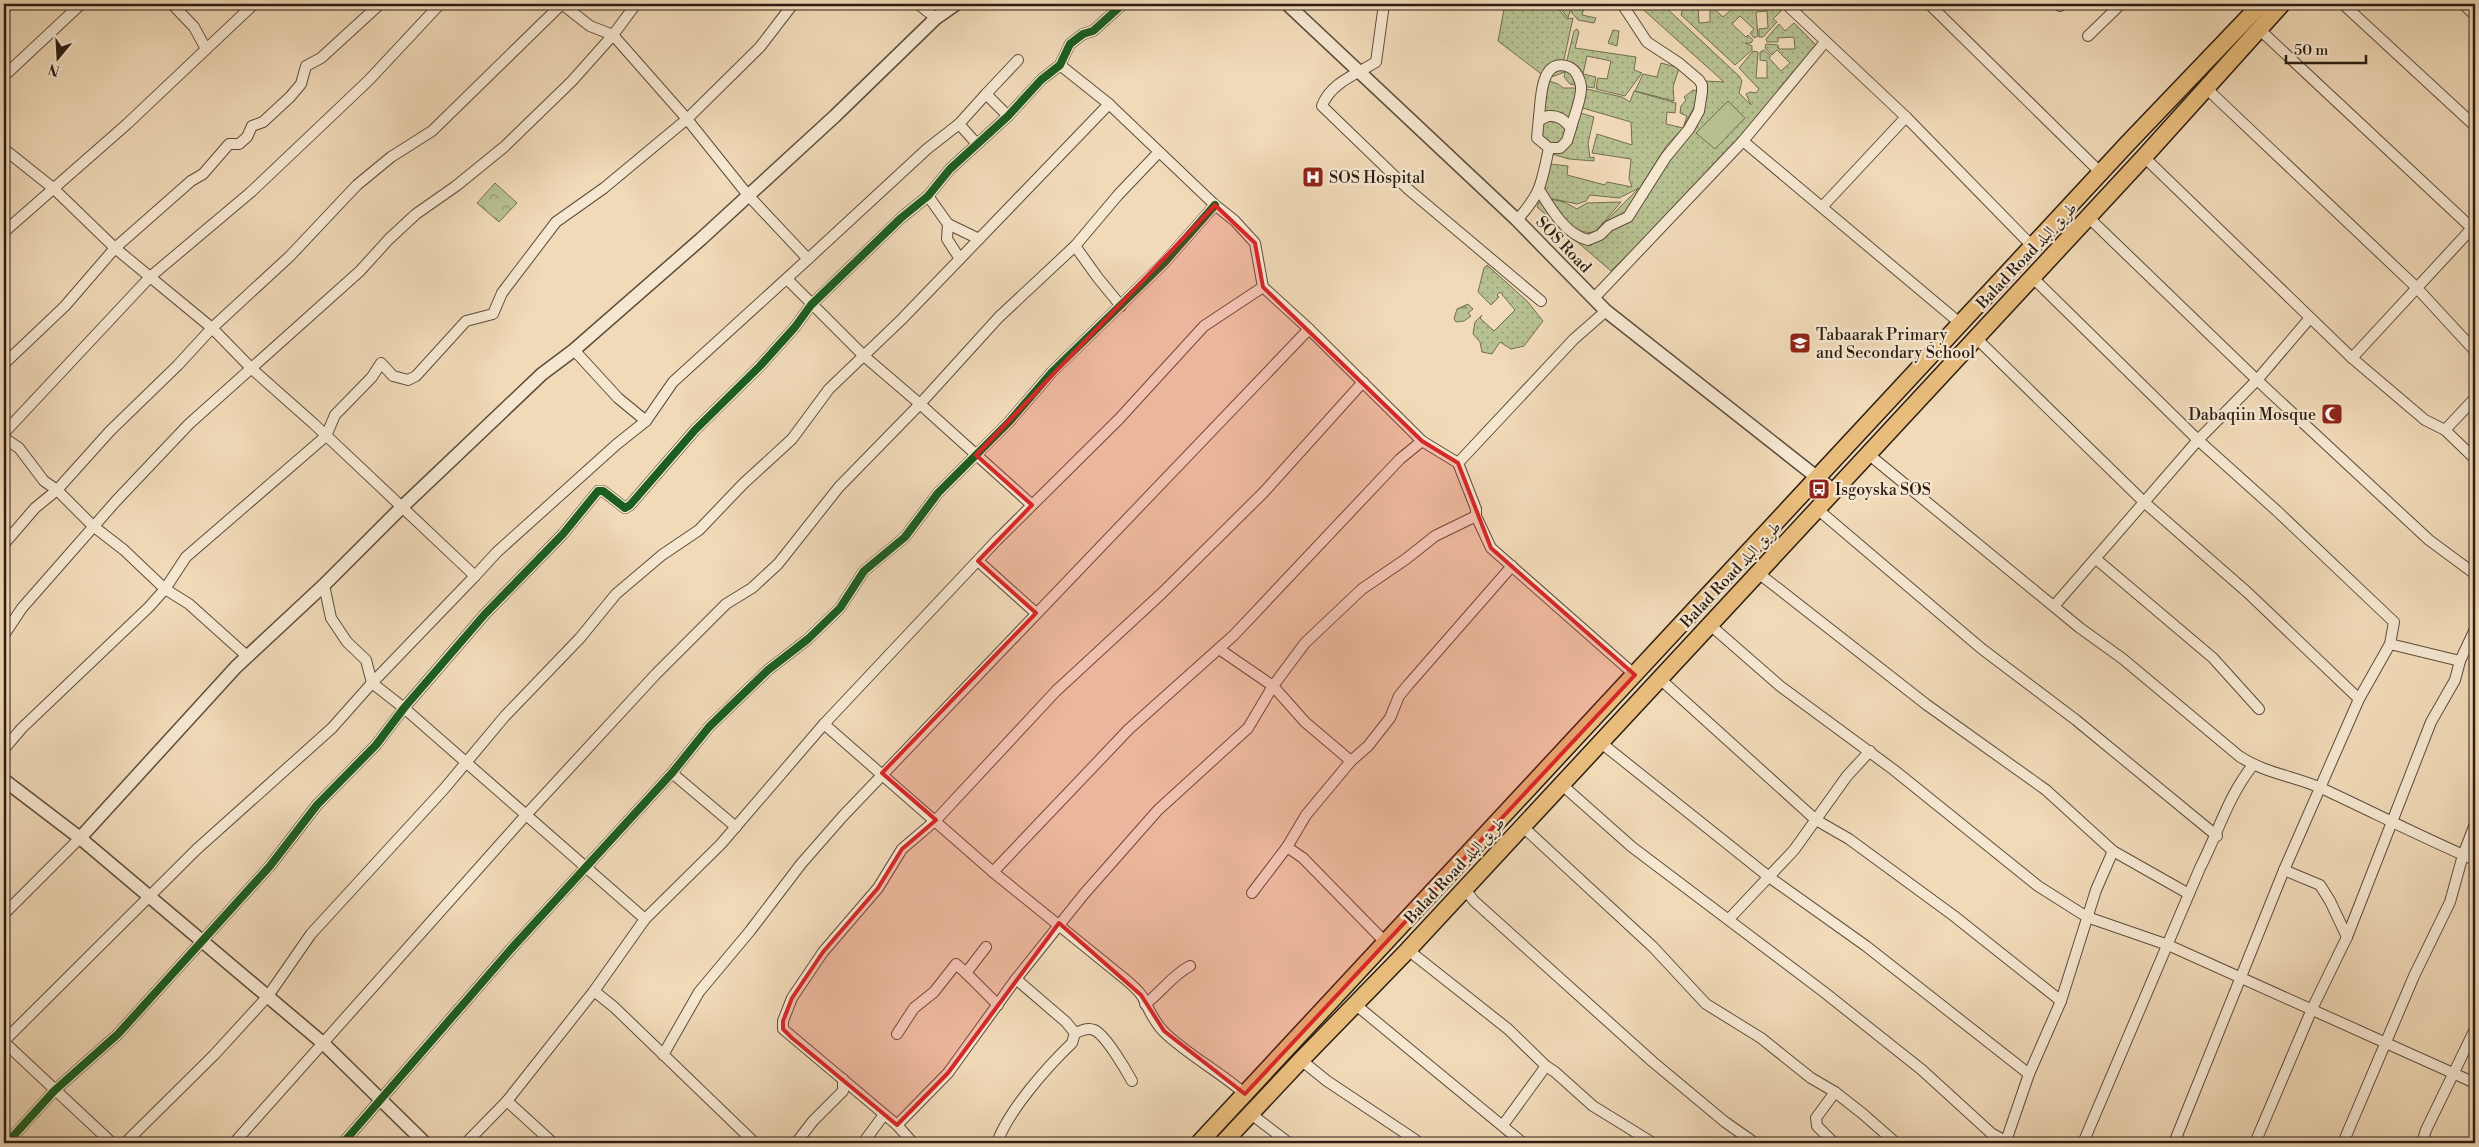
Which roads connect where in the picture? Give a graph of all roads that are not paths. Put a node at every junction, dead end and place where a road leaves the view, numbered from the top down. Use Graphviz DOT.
graph roads {
  1 [pos="81,4"];
  2 [pos="172,4"];
  3 [pos="254,4"];
  4 [pos="380,4"];
  5 [pos="440,4"];
  6 [pos="562,4"];
  7 [pos="636,4"];
  8 [pos="793,4"];
  9 [pos="918,4"];
  10 [pos="956,4"];
  11 [pos="1123,4"];
  12 [pos="1287,4"];
  13 [pos="1384,4"];
  14 [pos="1622,4"];
  15 [pos="1786,4"];
  16 [pos="1929,4"];
  17 [pos="2121,4"];
  18 [pos="2261,4"];
  19 [pos="2282,4"];
  20 [pos="2344,4"];
  21 [pos="2463,4"];
  22 [pos="2475,15"];
  23 [pos="936,18"];
  24 [pos="2259,29"];
  25 [pos="614,35"];
  26 [pos="2088,36"];
  27 [pos="1825,42"];
  28 [pos="206,49"];
  29 [pos="1018,60"];
  30 [pos="1060,65"];
  31 [pos="1358,70"];
  32 [pos="4,76"];
  33 [pos="2206,88"];
  34 [pos="986,94"];
  35 [pos="1109,104"];
  36 [pos="1008,116"];
  37 [pos="1539,117"];
  38 [pos="1906,117"];
  39 [pos="688,119"];
  40 [pos="959,124"];
  41 [pos="2475,126"];
  42 [pos="1571,128"];
  43 [pos="1743,140"];
  44 [pos="977,144"];
  45 [pos="1548,148"];
  46 [pos="4,149"];
  47 [pos="1159,152"];
  48 [pos="2144,157"];
  49 [pos="2102,174"];
  50 [pos="53,188"];
  51 [pos="1540,191"];
  52 [pos="747,194"];
  53 [pos="928,196"];
  54 [pos="1215,205"];
  55 [pos="1822,207"];
  56 [pos="2087,216"];
  57 [pos="1517,220"];
  58 [pos="948,224"];
  59 [pos="2474,228"];
  60 [pos="4,232"];
  61 [pos="979,239"];
  62 [pos="1076,246"];
  63 [pos="2034,247"];
  64 [pos="115,248"];
  65 [pos="808,259"];
  66 [pos="960,259"];
  67 [pos="150,277"];
  68 [pos="2032,277"];
  69 [pos="787,279"];
  70 [pos="1263,287"];
  71 [pos="2416,287"];
  72 [pos="1594,298"];
  73 [pos="1540,301"];
  74 [pos="811,305"];
  75 [pos="1121,306"];
  76 [pos="1606,311"];
  77 [pos="2309,319"];
  78 [pos="1961,324"];
  79 [pos="212,328"];
  80 [pos="1309,329"];
  81 [pos="1975,337"];
  82 [pos="574,350"];
  83 [pos="2475,351"];
  84 [pos="864,356"];
  85 [pos="2352,358"];
  86 [pos="4,364"];
  87 [pos="252,369"];
  88 [pos="2257,380"];
  89 [pos="1363,382"];
  90 [pos="2475,398"];
  91 [pos="920,404"];
  92 [pos="646,421"];
  93 [pos="2445,430"];
  94 [pos="4,433"];
  95 [pos="326,436"];
  96 [pos="4,438"];
  97 [pos="2198,440"];
  98 [pos="1422,441"];
  99 [pos="1867,453"];
  100 [pos="976,455"];
  101 [pos="2475,459"];
  102 [pos="1458,463"];
  103 [pos="1818,480"];
  104 [pos="57,490"];
  105 [pos="1833,490"];
  106 [pos="2144,502"];
  107 [pos="1032,505"];
  108 [pos="402,507"];
  109 [pos="1816,508"];
  110 [pos="1476,516"];
  111 [pos="93,526"];
  112 [pos="4,544"];
  113 [pos="2096,559"];
  114 [pos="978,561"];
  115 [pos="1512,566"];
  116 [pos="1757,572"];
  117 [pos="2475,574"];
  118 [pos="475,576"];
  119 [pos="324,585"];
  120 [pos="165,589"];
  121 [pos="2054,606"];
  122 [pos="1036,613"];
  123 [pos="1709,624"];
  124 [pos="2475,629"];
  125 [pos="4,636"];
  126 [pos="2390,644"];
  127 [pos="1219,649"];
  128 [pos="248,657"];
  129 [pos="2460,662"];
  130 [pos="1635,676"];
  131 [pos="1660,678"];
  132 [pos="372,683"];
  133 [pos="1273,686"];
  134 [pos="2359,699"];
  135 [pos="404,708"];
  136 [pos="2259,709"];
  137 [pos="824,724"];
  138 [pos="1600,742"];
  139 [pos="4,749"];
  140 [pos="1870,751"];
  141 [pos="1351,761"];
  142 [pos="466,762"];
  143 [pos="2253,765"];
  144 [pos="672,773"];
  145 [pos="882,773"];
  146 [pos="4,780"];
  147 [pos="1561,784"];
  148 [pos="2320,788"];
  149 [pos="526,815"];
  150 [pos="936,820"];
  151 [pos="1816,820"];
  152 [pos="2391,823"];
  153 [pos="2475,824"];
  154 [pos="1522,826"];
  155 [pos="736,827"];
  156 [pos="2216,836"];
  157 [pos="80,838"];
  158 [pos="1287,847"];
  159 [pos="2114,851"];
  160 [pos="2463,855"];
  161 [pos="2475,860"];
  162 [pos="586,867"];
  163 [pos="2284,870"];
  164 [pos="994,872"];
  165 [pos="1769,878"];
  166 [pos="1464,889"];
  167 [pos="1252,893"];
  168 [pos="2189,894"];
  169 [pos="150,896"];
  170 [pos="4,914"];
  171 [pos="2087,917"];
  172 [pos="645,919"];
  173 [pos="1729,919"];
  174 [pos="1059,924"];
  175 [pos="2347,937"];
  176 [pos="202,939"];
  177 [pos="1386,943"];
  178 [pos="2168,945"];
  179 [pos="986,947"];
  180 [pos="1408,950"];
  181 [pos="1190,966"];
  182 [pos="966,973"];
  183 [pos="2239,977"];
  184 [pos="1016,979"];
  185 [pos="594,991"];
  186 [pos="268,996"];
  187 [pos="2061,1001"];
  188 [pos="1145,1004"];
  189 [pos="1356,1005"];
  190 [pos="998,1006"];
  191 [pos="2312,1009"];
  192 [pos="2475,1029"];
  193 [pos="1075,1033"];
  194 [pos="897,1034"];
  195 [pos="4,1041"];
  196 [pos="2387,1042"];
  197 [pos="324,1044"];
  198 [pos="663,1055"];
  199 [pos="1301,1060"];
  200 [pos="1546,1066"];
  201 [pos="2454,1073"];
  202 [pos="2029,1074"];
  203 [pos="843,1079"];
  204 [pos="1132,1082"];
  205 [pos="2475,1082"];
  206 [pos="54,1091"];
  207 [pos="1835,1092"];
  208 [pos="1245,1094"];
  209 [pos="380,1099"];
  210 [pos="507,1101"];
  211 [pos="1251,1114"];
  212 [pos="883,1116"];
  213 [pos="897,1125"];
  214 [pos="1503,1125"];
  215 [pos="2008,1142"];
  216 [pos="7,1143"];
  217 [pos="112,1143"];
  218 [pos="125,1143"];
  219 [pos="234,1143"];
  220 [pos="343,1143"];
  221 [pos="425,1143"];
  222 [pos="466,1143"];
  223 [pos="553,1143"];
  224 [pos="755,1143"];
  225 [pos="796,1143"];
  226 [pos="863,1143"];
  227 [pos="913,1143"];
  228 [pos="997,1143"];
  229 [pos="1199,1143"];
  230 [pos="1223,1143"];
  231 [pos="1289,1143"];
  232 [pos="1420,1143"];
  233 [pos="1523,1143"];
  234 [pos="1653,1143"];
  235 [pos="1756,1143"];
  236 [pos="1834,1143"];
  237 [pos="1896,1143"];
  238 [pos="2083,1143"];
  239 [pos="2174,1143"];
  240 [pos="2255,1143"];
  241 [pos="2343,1143"];
  242 [pos="2422,1143"];
  1 -- 32 [label="street"];
  2 -- 28 [label="street"];
  3 -- 28 [label="street"];
  4 -- 64 [label="street"];
  5 -- 67 [label="street"];
  6 -- 25 [label="street"];
  6 -- 79 [label="street"];
  7 -- 25 [label="street"];
  8 -- 39 [label="street"];
  9 -- 23 [label="street"];
  10 -- 23 [label="street"];
  11 -- 30 [label="street"];
  12 -- 31 [label="street, SOS Road"];
  13 -- 31 [label="street"];
  14 -- 51 [label="street"];
  15 -- 27 [label="street"];
  16 -- 49 [label="street"];
  17 -- 26 [label="street"];
  18 -- 49 [label="highway, Balad Road طريق البلد"];
  19 -- 24 [label="highway, Balad Road طريق البلد"];
  20 -- 41 [label="street"];
  21 -- 22 [label="street"];
  23 -- 52 [label="street"];
  24 -- 33 [label="highway, Balad Road طريق البلد"];
  24 -- 59 [label="street"];
  25 -- 39 [label="street"];
  25 -- 87 [label="street"];
  27 -- 38 [label="street"];
  27 -- 43 [label="street"];
  28 -- 50 [label="street"];
  29 -- 34 [label="street"];
  30 -- 35 [label="street"];
  30 -- 36 [label="street"];
  31 -- 57 [label="street, SOS Road"];
  31 -- 73 [label="street"];
  33 -- 48 [label="highway, Balad Road طريق البلد"];
  33 -- 71 [label="street"];
  34 -- 36 [label="street"];
  34 -- 40 [label="street"];
  35 -- 47 [label="street"];
  35 -- 61 [label="street"];
  36 -- 44 [label="street"];
  37 -- 42 [label="street"];
  37 -- 42 [label="street"];
  37 -- 45 [label="street"];
  38 -- 55 [label="street"];
  38 -- 63 [label="street"];
  39 -- 52 [label="street"];
  39 -- 95 [label="street"];
  40 -- 44 [label="street"];
  40 -- 65 [label="street"];
  42 -- 45 [label="street"];
  43 -- 55 [label="street"];
  43 -- 72 [label="street"];
  44 -- 53 [label="street"];
  45 -- 51 [label="street"];
  46 -- 50 [label="street"];
  47 -- 54 [label="street"];
  47 -- 62 [label="street"];
  48 -- 56 [label="highway, Balad Road طريق البلد"];
  48 -- 77 [label="street"];
  49 -- 63 [label="highway, Balad Road طريق البلد"];
  50 -- 60 [label="street"];
  50 -- 64 [label="street"];
  51 -- 57 [label="street"];
  52 -- 65 [label="street"];
  52 -- 82 [label="street"];
  53 -- 58 [label="street"];
  53 -- 74 [label="street"];
  54 -- 70 [label="street"];
  54 -- 75 [label="street"];
  55 -- 78 [label="street"];
  56 -- 68 [label="highway, Balad Road طريق البلد"];
  56 -- 88 [label="street"];
  57 -- 72 [label="street, SOS Road"];
  58 -- 61 [label="street"];
  58 -- 66 [label="street"];
  59 -- 71 [label="street"];
  61 -- 66 [label="street"];
  62 -- 75 [label="street"];
  62 -- 91 [label="street"];
  63 -- 78 [label="highway, Balad Road طريق البلد"];
  64 -- 67 [label="street"];
  64 -- 86 [label="street"];
  65 -- 69 [label="street"];
  66 -- 84 [label="street"];
  67 -- 79 [label="street"];
  67 -- 94 [label="street"];
  68 -- 81 [label="highway, Balad Road طريق البلد"];
  68 -- 97 [label="street"];
  69 -- 74 [label="street"];
  69 -- 92 [label="street"];
  70 -- 80 [label="street"];
  70 -- 107 [label="street"];
  71 -- 83 [label="street"];
  71 -- 85 [label="street"];
  72 -- 76 [label="street, SOS Road"];
  74 -- 84 [label="street"];
  74 -- 135 [label="street"];
  75 -- 100 [label="street"];
  76 -- 102 [label="street"];
  76 -- 103 [label="street, SOS Road"];
  77 -- 85 [label="street"];
  77 -- 88 [label="street"];
  78 -- 103 [label="highway, Balad Road طريق البلد"];
  79 -- 87 [label="street"];
  79 -- 104 [label="street"];
  80 -- 89 [label="street"];
  80 -- 122 [label="street"];
  81 -- 99 [label="highway, Balad Road طريق البلد"];
  81 -- 106 [label="street"];
  82 -- 92 [label="street"];
  82 -- 108 [label="street"];
  84 -- 91 [label="street"];
  84 -- 142 [label="street"];
  85 -- 93 [label="street"];
  87 -- 95 [label="street"];
  87 -- 111 [label="street"];
  88 -- 97 [label="street"];
  88 -- 117 [label="street"];
  89 -- 98 [label="street"];
  89 -- 150 [label="street"];
  90 -- 93 [label="street"];
  91 -- 100 [label="street"];
  91 -- 149 [label="street"];
  92 -- 118 [label="street"];
  93 -- 101 [label="street"];
  95 -- 108 [label="street"];
  95 -- 120 [label="street"];
  96 -- 104 [label="street"];
  97 -- 106 [label="street"];
  97 -- 126 [label="street"];
  98 -- 102 [label="street"];
  98 -- 127 [label="street"];
  99 -- 105 [label="highway, Balad Road طريق البلد"];
  99 -- 121 [label="street"];
  100 -- 107 [label="street"];
  100 -- 144 [label="street"];
  102 -- 110 [label="street"];
  103 -- 105 [label="street, SOS Road"];
  103 -- 130 [label="highway, Balad Road طريق البلد"];
  104 -- 111 [label="street"];
  104 -- 112 [label="street"];
  105 -- 109 [label="highway, Balad Road طريق البلد"];
  106 -- 113 [label="street"];
  106 -- 134 [label="street"];
  107 -- 114 [label="street"];
  108 -- 118 [label="street"];
  108 -- 119 [label="street"];
  109 -- 116 [label="highway, Balad Road طريق البلد"];
  109 -- 156 [label="street"];
  110 -- 115 [label="street"];
  110 -- 133 [label="street"];
  111 -- 120 [label="street"];
  111 -- 125 [label="street"];
  113 -- 121 [label="street"];
  113 -- 136 [label="street"];
  114 -- 122 [label="street"];
  114 -- 137 [label="street"];
  115 -- 130 [label="street"];
  115 -- 141 [label="street"];
  116 -- 123 [label="highway, Balad Road طريق البلد"];
  116 -- 159 [label="street"];
  118 -- 132 [label="street"];
  119 -- 128 [label="street"];
  119 -- 132 [label="street"];
  120 -- 128 [label="street"];
  120 -- 139 [label="street"];
  121 -- 143 [label="street"];
  122 -- 145 [label="street"];
  123 -- 131 [label="highway, Balad Road طريق البلد"];
  123 -- 140 [label="street"];
  124 -- 129 [label="street"];
  126 -- 129 [label="street"];
  126 -- 134 [label="street"];
  127 -- 133 [label="street"];
  127 -- 164 [label="street"];
  128 -- 157 [label="street"];
  129 -- 152 [label="street"];
  130 -- 177 [label="highway, Balad Road طريق البلد"];
  131 -- 138 [label="highway, Balad Road طريق البلد"];
  131 -- 151 [label="street"];
  132 -- 135 [label="street"];
  132 -- 169 [label="street"];
  133 -- 141 [label="street"];
  133 -- 174 [label="street"];
  134 -- 148 [label="street"];
  135 -- 142 [label="street"];
  135 -- 176 [label="street"];
  137 -- 145 [label="street"];
  137 -- 155 [label="street"];
  138 -- 147 [label="highway, Balad Road طريق البلد"];
  138 -- 165 [label="street"];
  140 -- 151 [label="street"];
  140 -- 171 [label="street"];
  141 -- 158 [label="street"];
  142 -- 149 [label="street"];
  142 -- 186 [label="street"];
  143 -- 148 [label="street"];
  143 -- 156 [label="street"];
  144 -- 155 [label="street"];
  144 -- 162 [label="street"];
  145 -- 150 [label="street"];
  145 -- 198 [label="street"];
  146 -- 157 [label="street"];
  147 -- 154 [label="highway, Balad Road طريق البلد"];
  147 -- 173 [label="street"];
  148 -- 152 [label="street"];
  148 -- 163 [label="street"];
  149 -- 162 [label="street"];
  149 -- 197 [label="street"];
  150 -- 164 [label="street"];
  150 -- 203 [label="street"];
  151 -- 165 [label="street"];
  151 -- 187 [label="street"];
  152 -- 160 [label="street"];
  152 -- 175 [label="street"];
  153 -- 160 [label="street"];
  154 -- 166 [label="highway, Balad Road طريق البلد"];
  154 -- 207 [label="street"];
  155 -- 172 [label="street"];
  156 -- 168 [label="street"];
  157 -- 169 [label="street"];
  157 -- 170 [label="street"];
  158 -- 167 [label="street"];
  158 -- 177 [label="street"];
  159 -- 168 [label="street"];
  159 -- 171 [label="street"];
  160 -- 161 [label="street"];
  160 -- 196 [label="street"];
  162 -- 172 [label="street"];
  162 -- 209 [label="street"];
  163 -- 175 [label="street"];
  163 -- 183 [label="street"];
  164 -- 174 [label="street"];
  165 -- 173 [label="street"];
  165 -- 202 [label="street"];
  166 -- 180 [label="highway, Balad Road طريق البلد"];
  166 -- 235 [label="street"];
  168 -- 178 [label="street"];
  169 -- 176 [label="street"];
  169 -- 195 [label="street"];
  171 -- 178 [label="street"];
  171 -- 187 [label="street"];
  172 -- 185 [label="street"];
  173 -- 215 [label="street"];
  174 -- 184 [label="street"];
  174 -- 188 [label="street"];
  175 -- 191 [label="street"];
  176 -- 186 [label="street"];
  176 -- 206 [label="street"];
  177 -- 208 [label="highway, Balad Road طريق البلد"];
  178 -- 183 [label="street"];
  178 -- 238 [label="street"];
  179 -- 182 [label="street"];
  180 -- 189 [label="highway, Balad Road طريق البلد"];
  180 -- 200 [label="street"];
  181 -- 188 [label="street"];
  182 -- 190 [label="street"];
  182 -- 194 [label="street"];
  183 -- 191 [label="street"];
  183 -- 239 [label="street"];
  184 -- 190 [label="street"];
  184 -- 193 [label="street"];
  185 -- 198 [label="street"];
  185 -- 210 [label="street"];
  186 -- 197 [label="street"];
  186 -- 218 [label="street"];
  187 -- 202 [label="street"];
  188 -- 208 [label="street"];
  189 -- 199 [label="highway, Balad Road طريق البلد"];
  189 -- 214 [label="street"];
  190 -- 213 [label="street"];
  191 -- 196 [label="street"];
  191 -- 240 [label="street"];
  192 -- 201 [label="street"];
  193 -- 204 [label="street"];
  193 -- 228 [label="street"];
  195 -- 206 [label="street"];
  196 -- 201 [label="street"];
  196 -- 241 [label="street"];
  197 -- 209 [label="street"];
  197 -- 219 [label="street"];
  198 -- 224 [label="street"];
  199 -- 211 [label="highway, Balad Road طريق البلد"];
  199 -- 232 [label="street"];
  200 -- 214 [label="street"];
  200 -- 234 [label="street"];
  201 -- 205 [label="street"];
  201 -- 242 [label="street"];
  202 -- 215 [label="street"];
  203 -- 212 [label="street"];
  203 -- 225 [label="street"];
  206 -- 216 [label="street"];
  206 -- 217 [label="street"];
  207 -- 236 [label="street"];
  207 -- 237 [label="street"];
  208 -- 229 [label="highway, Balad Road طريق البلد"];
  209 -- 220 [label="street"];
  209 -- 221 [label="street"];
  210 -- 222 [label="street"];
  210 -- 223 [label="street"];
  211 -- 230 [label="highway, Balad Road طريق البلد"];
  211 -- 231 [label="street"];
  212 -- 213 [label="street"];
  212 -- 226 [label="street"];
  213 -- 227 [label="street"];
  214 -- 233 [label="street"];
}
